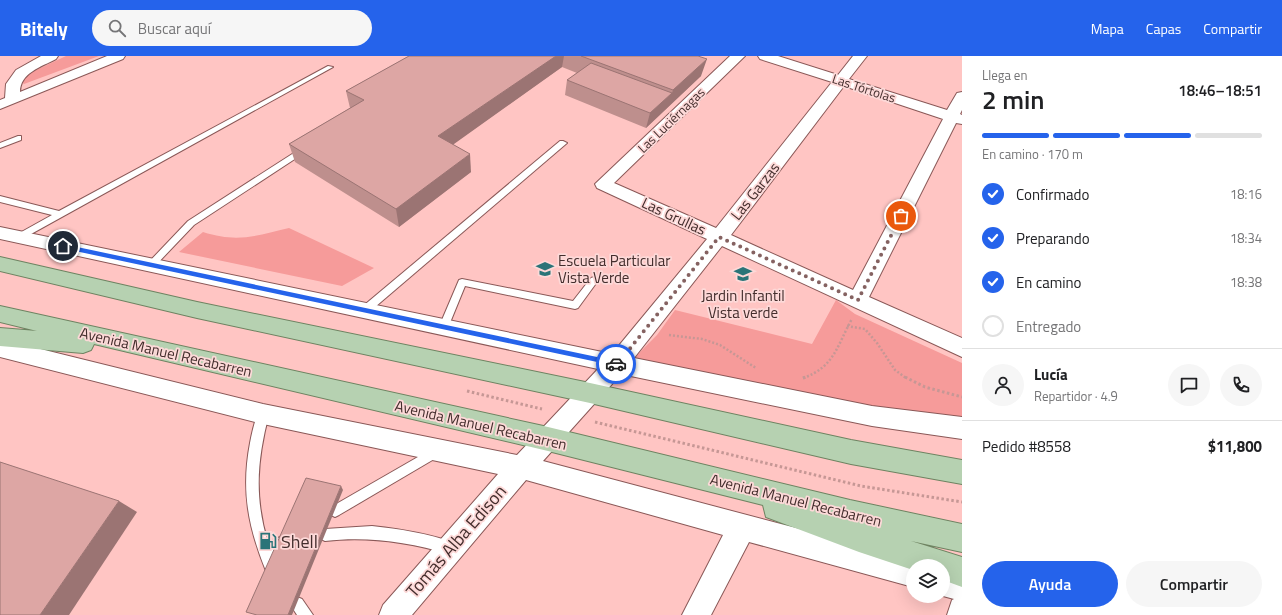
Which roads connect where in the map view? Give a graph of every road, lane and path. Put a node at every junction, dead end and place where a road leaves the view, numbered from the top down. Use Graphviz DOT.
graph roads {
  1 [pos="51,56"];
  2 [pos="118,56"];
  3 [pos="738,56"];
  4 [pos="765,56"];
  5 [pos="860,56"];
  6 [pos="330,67"];
  7 [pos="841,81"];
  8 [pos="962,96"];
  9 [pos="6,102"];
  10 [pos="957,118"];
  11 [pos="18,138"];
  12 [pos="563,143"];
  13 [pos="0,146"];
  14 [pos="312,146"];
  15 [pos="603,184"];
  16 [pos="0,199"];
  17 [pos="60,214"];
  18 [pos="0,233"];
  19 [pos="20,237"];
  20 [pos="719,237"];
  21 [pos="0,264"];
  22 [pos="151,265"];
  23 [pos="594,280"];
  24 [pos="858,300"];
  25 [pos="365,310"];
  26 [pos="0,314"];
  27 [pos="847,326"];
  28 [pos="444,327"];
  29 [pos="0,337"];
  30 [pos="639,338"];
  31 [pos="0,348"];
  32 [pos="962,348"];
  33 [pos="158,350"];
  34 [pos="617,364"];
  35 [pos="760,370"];
  36 [pos="798,378"];
  37 [pos="590,393"];
  38 [pos="962,397"];
  39 [pos="263,414"];
  40 [pos="962,428"];
  41 [pos="548,439"];
  42 [pos="438,450"];
  43 [pos="520,467"];
  44 [pos="962,472"];
  45 [pos="699,476"];
  46 [pos="335,511"];
  47 [pos="742,527"];
  48 [pos="325,535"];
  49 [pos="962,538"];
  50 [pos="280,544"];
  51 [pos="449,548"];
  52 [pos="265,552"];
  53 [pos="271,566"];
  54 [pos="906,571"];
  55 [pos="962,572"];
  56 [pos="950,584"];
  57 [pos="962,587"];
  58 [pos="297,604"];
  59 [pos="962,610"];
  60 [pos="306,615"];
  61 [pos="393,615"];
  62 [pos="696,615"];
  63 [pos="961,615"];
  1 -- 9 [label="street"];
  2 -- 9 [label="street"];
  3 -- 15 [label="street, Las Luciérnagas"];
  4 -- 7 [label="street, Las Tórtolas"];
  5 -- 7 [label="street, Las Garzas"];
  6 -- 17 [label="lane"];
  7 -- 10 [label="street, Las Tórtolas"];
  7 -- 20 [label="street, Las Garzas"];
  8 -- 10 [label="street"];
  10 -- 24 [label="street"];
  11 -- 13 [label="lane"];
  12 -- 25 [label="lane"];
  14 -- 22 [label="lane"];
  15 -- 20 [label="street, Las Grullas"];
  16 -- 17 [label="lane"];
  17 -- 19 [label="lane"];
  18 -- 19 [label="street"];
  19 -- 22 [label="street"];
  20 -- 24 [label="street, Las Grullas"];
  20 -- 30 [label="street, Las Garzas"];
  21 -- 37 [label="main road"];
  22 -- 25 [label="street"];
  23 -- 28 [label="lane"];
  24 -- 27 [label="path"];
  24 -- 32 [label="street, Las Grullas"];
  25 -- 28 [label="street"];
  26 -- 33 [label="main road, Avenida Manuel Recabarren"];
  27 -- 36 [label="path"];
  27 -- 38 [label="path"];
  28 -- 34 [label="street"];
  29 -- 33 [label="main road"];
  30 -- 34 [label="street, Las Garzas"];
  30 -- 35 [label="path"];
  31 -- 39 [label="street"];
  33 -- 41 [label="main road, Avenida Manuel Recabarren"];
  34 -- 37 [label="street, Las Garzas"];
  34 -- 40 [label="street"];
  37 -- 41 [label="street, Las Garzas"];
  37 -- 44 [label="main road"];
  39 -- 42 [label="street"];
  39 -- 52 [label="lane"];
  41 -- 43 [label="street, Las Garzas"];
  41 -- 45 [label="main road, Avenida Manuel Recabarren"];
  42 -- 43 [label="street"];
  42 -- 46 [label="lane"];
  43 -- 47 [label="street"];
  43 -- 51 [label="street, Tomás Alba Edison"];
  45 -- 49 [label="main road, Avenida Manuel Recabarren"];
  45 -- 55 [label="main road"];
  47 -- 54 [label="street"];
  47 -- 62 [label="street"];
  48 -- 51 [label="lane"];
  50 -- 52 [label="lane"];
  51 -- 61 [label="street, Tomás Alba Edison"];
  52 -- 53 [label="lane"];
  56 -- 57 [label="street"];
  58 -- 60 [label="lane"];
  59 -- 63 [label="street"];
}
